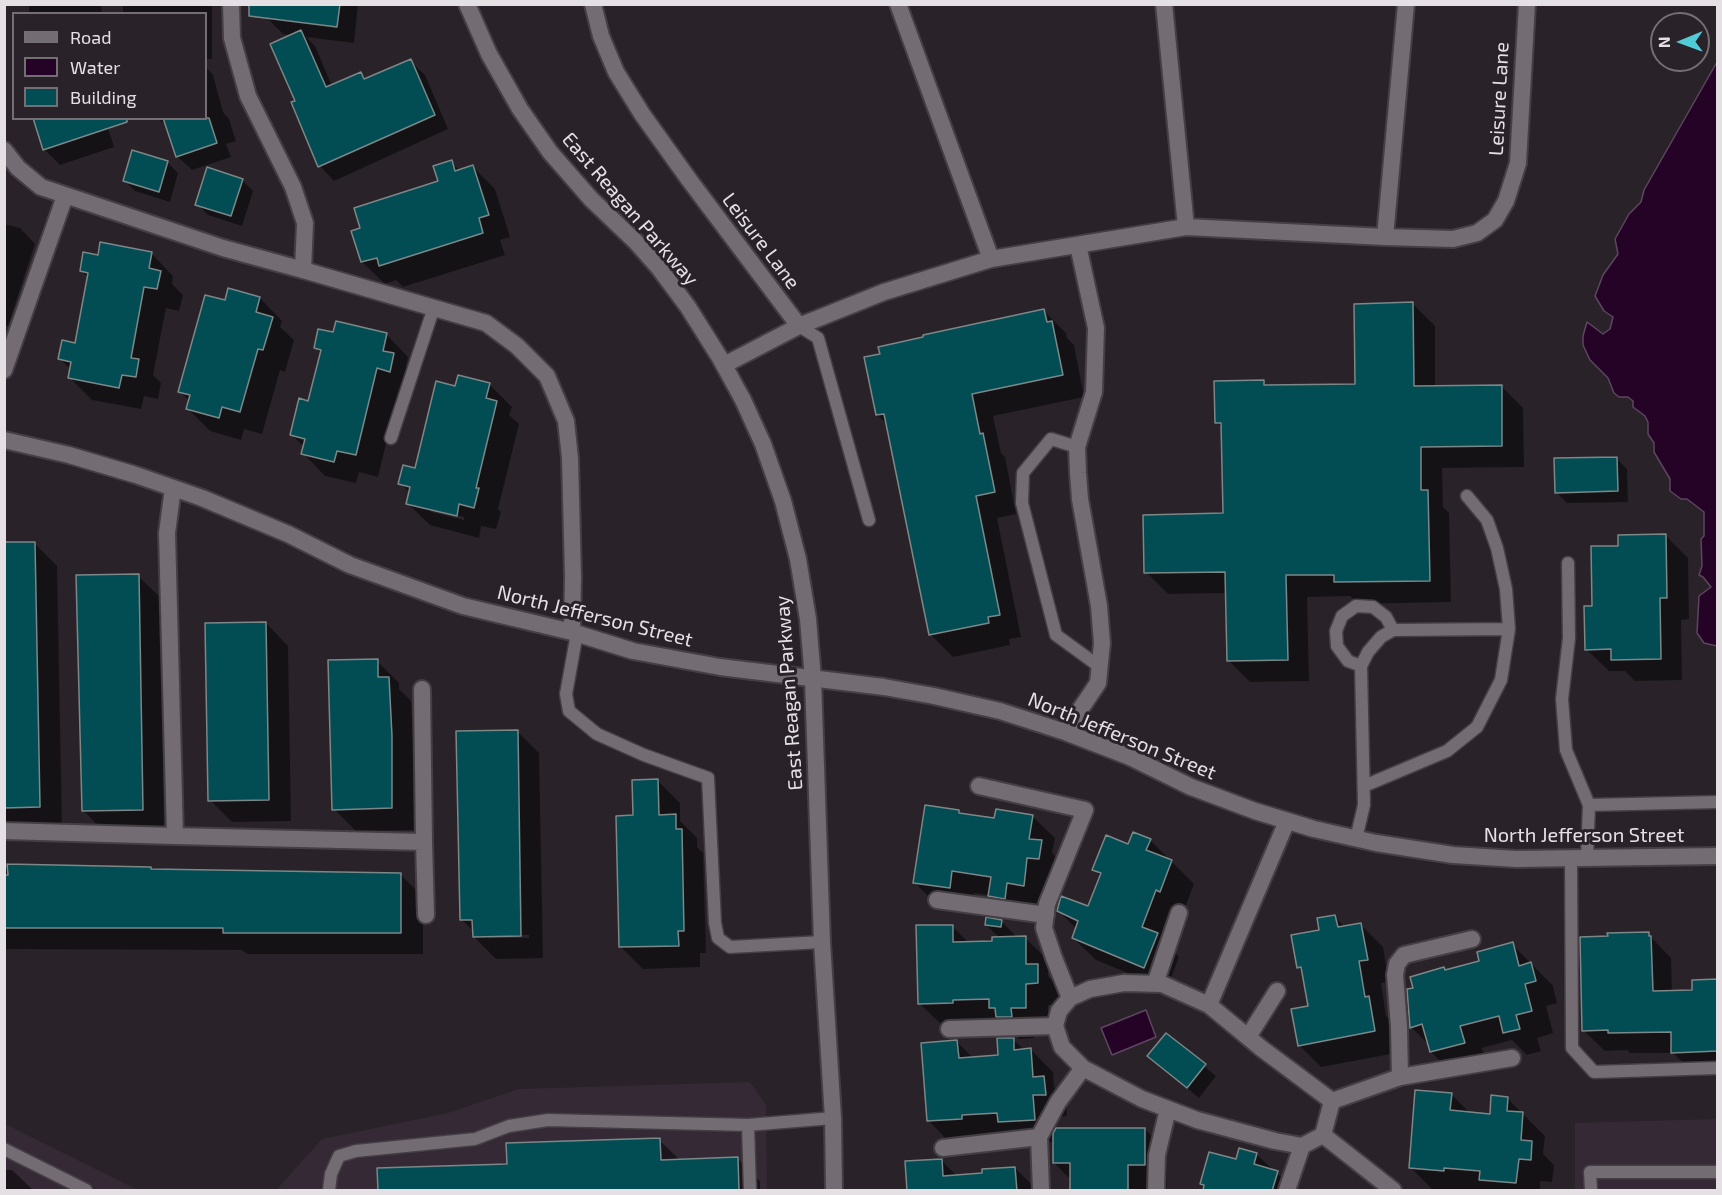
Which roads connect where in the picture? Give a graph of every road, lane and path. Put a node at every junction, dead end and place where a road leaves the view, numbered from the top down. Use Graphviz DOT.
graph roads {
  1 [pos="231,4"];
  2 [pos="467,4"];
  3 [pos="593,4"];
  4 [pos="898,4"];
  5 [pos="1164,4"];
  6 [pos="1406,4"];
  7 [pos="1527,4"];
  8 [pos="4,150"];
  9 [pos="65,196"];
  10 [pos="1186,227"];
  11 [pos="1385,237"];
  12 [pos="1078,245"];
  13 [pos="991,259"];
  14 [pos="303,270"];
  15 [pos="434,308"];
  16 [pos="799,326"];
  17 [pos="724,365"];
  18 [pos="4,369"];
  19 [pos="391,438"];
  20 [pos="4,440"];
  21 [pos="1077,447"];
  22 [pos="173,488"];
  23 [pos="1467,496"];
  24 [pos="868,520"];
  25 [pos="1568,563"];
  26 [pos="1509,629"];
  27 [pos="1393,630"];
  28 [pos="575,632"];
  29 [pos="1361,666"];
  30 [pos="1100,667"];
  31 [pos="813,679"];
  32 [pos="422,689"];
  33 [pos="1065,732"];
  34 [pos="979,786"];
  35 [pos="1364,786"];
  36 [pos="1718,802"];
  37 [pos="1589,805"];
  38 [pos="1287,821"];
  39 [pos="4,831"];
  40 [pos="175,836"];
  41 [pos="1356,839"];
  42 [pos="424,842"];
  43 [pos="1718,856"];
  44 [pos="1579,858"];
  45 [pos="937,900"];
  46 [pos="1179,913"];
  47 [pos="426,915"];
  48 [pos="1046,915"];
  49 [pos="1472,939"];
  50 [pos="822,942"];
  51 [pos="1155,984"];
  52 [pos="1277,991"];
  53 [pos="1070,998"];
  54 [pos="1209,1005"];
  55 [pos="1055,1026"];
  56 [pos="949,1029"];
  57 [pos="1248,1037"];
  58 [pos="1512,1058"];
  59 [pos="1083,1068"];
  60 [pos="1718,1068"];
  61 [pos="1400,1077"];
  62 [pos="1332,1101"];
  63 [pos="1168,1109"];
  64 [pos="833,1118"];
  65 [pos="748,1125"];
  66 [pos="1323,1135"];
  67 [pos="1039,1137"];
  68 [pos="1302,1146"];
  69 [pos="943,1148"];
  70 [pos="4,1149"];
  71 [pos="1718,1172"];
  72 [pos="86,1191"];
  73 [pos="329,1191"];
  74 [pos="750,1191"];
  75 [pos="834,1191"];
  76 [pos="1041,1191"];
  77 [pos="1156,1191"];
  78 [pos="1287,1191"];
  79 [pos="1393,1191"];
  80 [pos="1591,1191"];
  1 -- 14 [label="street"];
  2 -- 17 [label="street, East Reagan Parkway"];
  3 -- 16 [label="street, Leisure Lane"];
  4 -- 13 [label="street"];
  5 -- 10 [label="street"];
  6 -- 11 [label="street"];
  7 -- 11 [label="street, Leisure Lane"];
  8 -- 9 [label="street"];
  9 -- 14 [label="street"];
  9 -- 18 [label="street"];
  10 -- 11 [label="street, Leisure Lane"];
  10 -- 12 [label="street, Leisure Lane"];
  12 -- 13 [label="street, Leisure Lane"];
  12 -- 21 [label="street"];
  13 -- 16 [label="street, Leisure Lane"];
  14 -- 15 [label="street"];
  15 -- 19 [label="lane"];
  15 -- 28 [label="street"];
  16 -- 17 [label="street"];
  16 -- 24 [label="lane"];
  17 -- 31 [label="street, East Reagan Parkway"];
  20 -- 22 [label="street, North Jefferson Street"];
  21 -- 30 [label="street"];
  21 -- 30 [label="lane"];
  22 -- 28 [label="street, North Jefferson Street"];
  22 -- 40 [label="street"];
  23 -- 26 [label="lane"];
  25 -- 37 [label="lane"];
  26 -- 27 [label="lane"];
  26 -- 35 [label="lane"];
  27 -- 29 [label="lane"];
  27 -- 29 [label="lane"];
  28 -- 31 [label="street, North Jefferson Street"];
  28 -- 50 [label="lane"];
  29 -- 35 [label="lane"];
  30 -- 33 [label="street"];
  31 -- 33 [label="street, North Jefferson Street"];
  31 -- 50 [label="street, East Reagan Parkway"];
  32 -- 42 [label="street"];
  33 -- 38 [label="street, North Jefferson Street"];
  34 -- 48 [label="street"];
  35 -- 41 [label="lane"];
  36 -- 37 [label="lane"];
  37 -- 44 [label="lane"];
  38 -- 41 [label="street, North Jefferson Street"];
  38 -- 54 [label="street"];
  39 -- 40 [label="street"];
  40 -- 42 [label="street"];
  41 -- 44 [label="street, North Jefferson Street"];
  42 -- 47 [label="street"];
  43 -- 44 [label="street, North Jefferson Street"];
  44 -- 60 [label="lane"];
  45 -- 48 [label="street"];
  46 -- 51 [label="street"];
  48 -- 53 [label="street"];
  49 -- 61 [label="street"];
  50 -- 64 [label="street, East Reagan Parkway"];
  51 -- 53 [label="street"];
  51 -- 54 [label="street"];
  52 -- 57 [label="street"];
  53 -- 55 [label="street"];
  54 -- 57 [label="street"];
  55 -- 56 [label="street"];
  55 -- 59 [label="street"];
  57 -- 62 [label="street"];
  58 -- 61 [label="street"];
  59 -- 63 [label="street"];
  59 -- 67 [label="street"];
  61 -- 62 [label="street"];
  62 -- 66 [label="street"];
  63 -- 68 [label="street"];
  63 -- 77 [label="street"];
  64 -- 65 [label="lane"];
  64 -- 75 [label="street, East Reagan Parkway"];
  65 -- 73 [label="lane"];
  65 -- 74 [label="lane"];
  66 -- 68 [label="street"];
  66 -- 79 [label="street"];
  67 -- 69 [label="street"];
  67 -- 76 [label="street"];
  68 -- 78 [label="street"];
  70 -- 72 [label="lane"];
  71 -- 80 [label="lane"];
}
